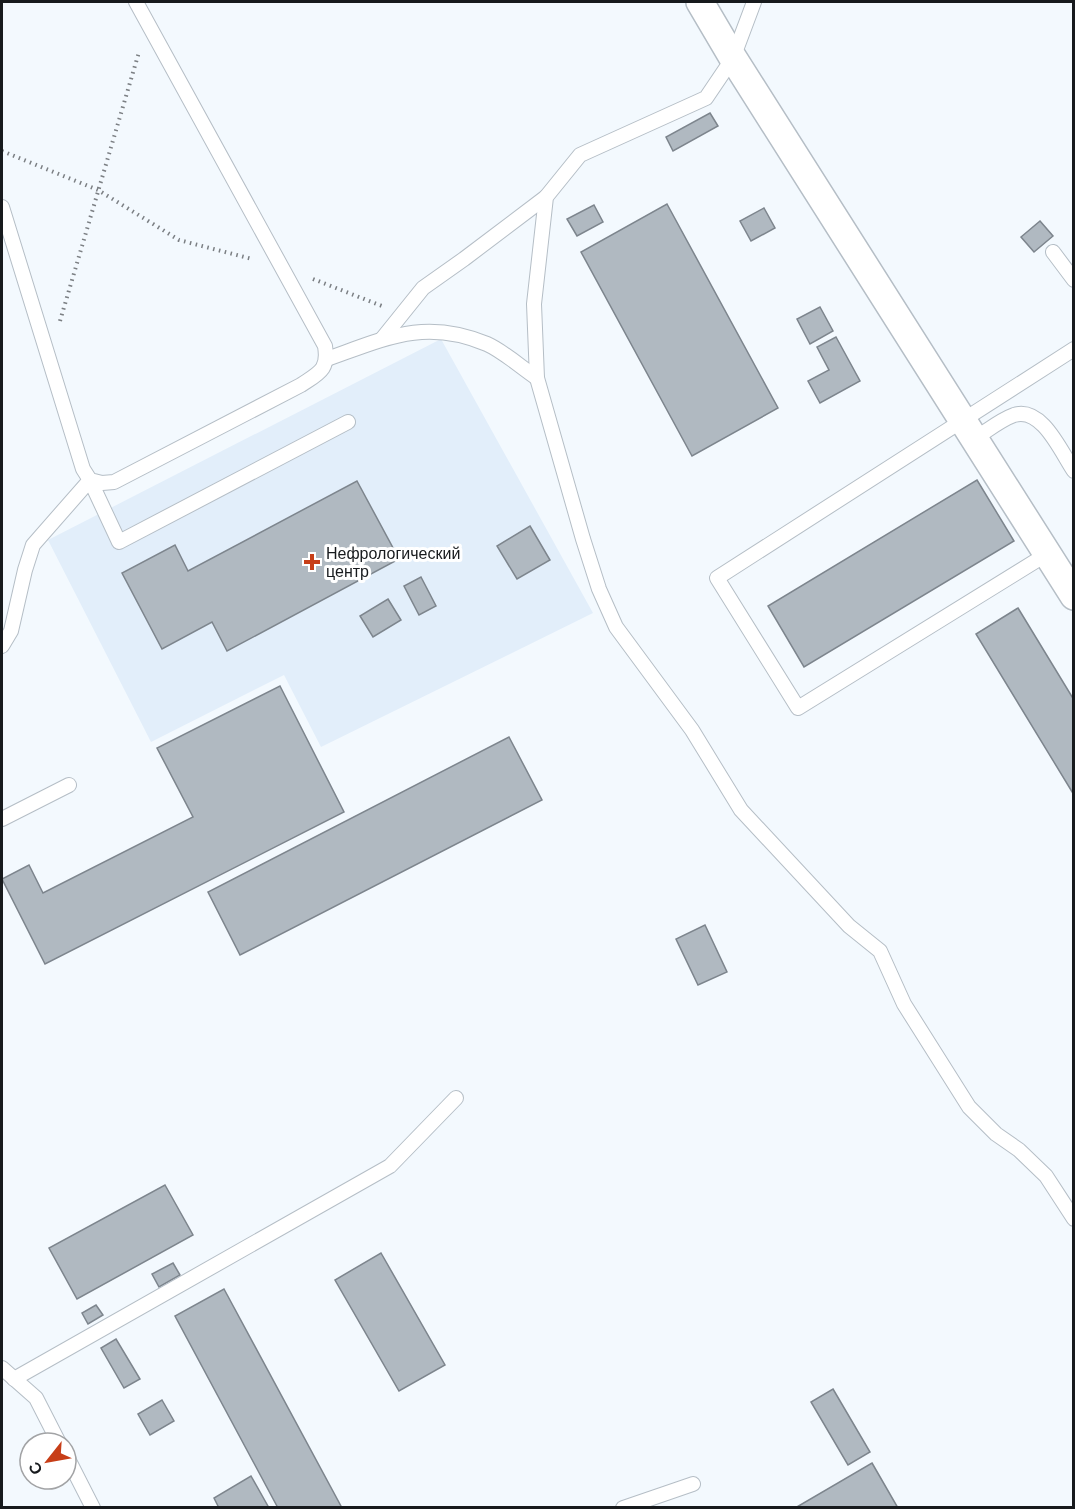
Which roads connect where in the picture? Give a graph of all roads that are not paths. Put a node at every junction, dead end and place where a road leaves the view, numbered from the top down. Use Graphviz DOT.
graph roads {
  1 [pos="136,2"];
  2 [pos="700,2"];
  3 [pos="754,2"];
  4 [pos="733,58"];
  5 [pos="546,197"];
  6 [pos="2,207"];
  7 [pos="1053,252"];
  8 [pos="1074,280"];
  9 [pos="382,339"];
  10 [pos="1074,349"];
  11 [pos="327,359"];
  12 [pos="537,378"];
  13 [pos="348,422"];
  14 [pos="969,430"];
  15 [pos="1074,471"];
  16 [pos="90,480"];
  17 [pos="1047,554"];
  18 [pos="1074,596"];
  19 [pos="2,646"];
  20 [pos="69,785"];
  21 [pos="2,819"];
  22 [pos="456,1098"];
  23 [pos="1074,1219"];
  24 [pos="2,1368"];
  25 [pos="14,1379"];
  26 [pos="54,1431"];
  27 [pos="78,1478"];
  28 [pos="693,1484"];
  29 [pos="93,1507"];
  30 [pos="623,1508"];
  1 -- 11 [label="lane"];
  2 -- 4 [label="street"];
  3 -- 4 [label="lane"];
  4 -- 5 [label="lane"];
  4 -- 14 [label="street"];
  5 -- 9 [label="lane"];
  5 -- 12 [label="lane"];
  6 -- 16 [label="lane"];
  7 -- 8 [label="lane"];
  9 -- 11 [label="lane"];
  9 -- 12 [label="lane"];
  10 -- 14 [label="lane"];
  11 -- 16 [label="lane"];
  12 -- 23 [label="lane"];
  13 -- 16 [label="lane"];
  14 -- 15 [label="lane"];
  14 -- 17 [label="street"];
  14 -- 17 [label="lane"];
  16 -- 19 [label="lane"];
  17 -- 18 [label="street"];
  20 -- 21 [label="lane"];
  22 -- 25 [label="lane"];
  24 -- 25 [label="lane"];
  25 -- 26 [label="lane"];
  27 -- 29 [label="lane"];
  28 -- 30 [label="lane"];
}
